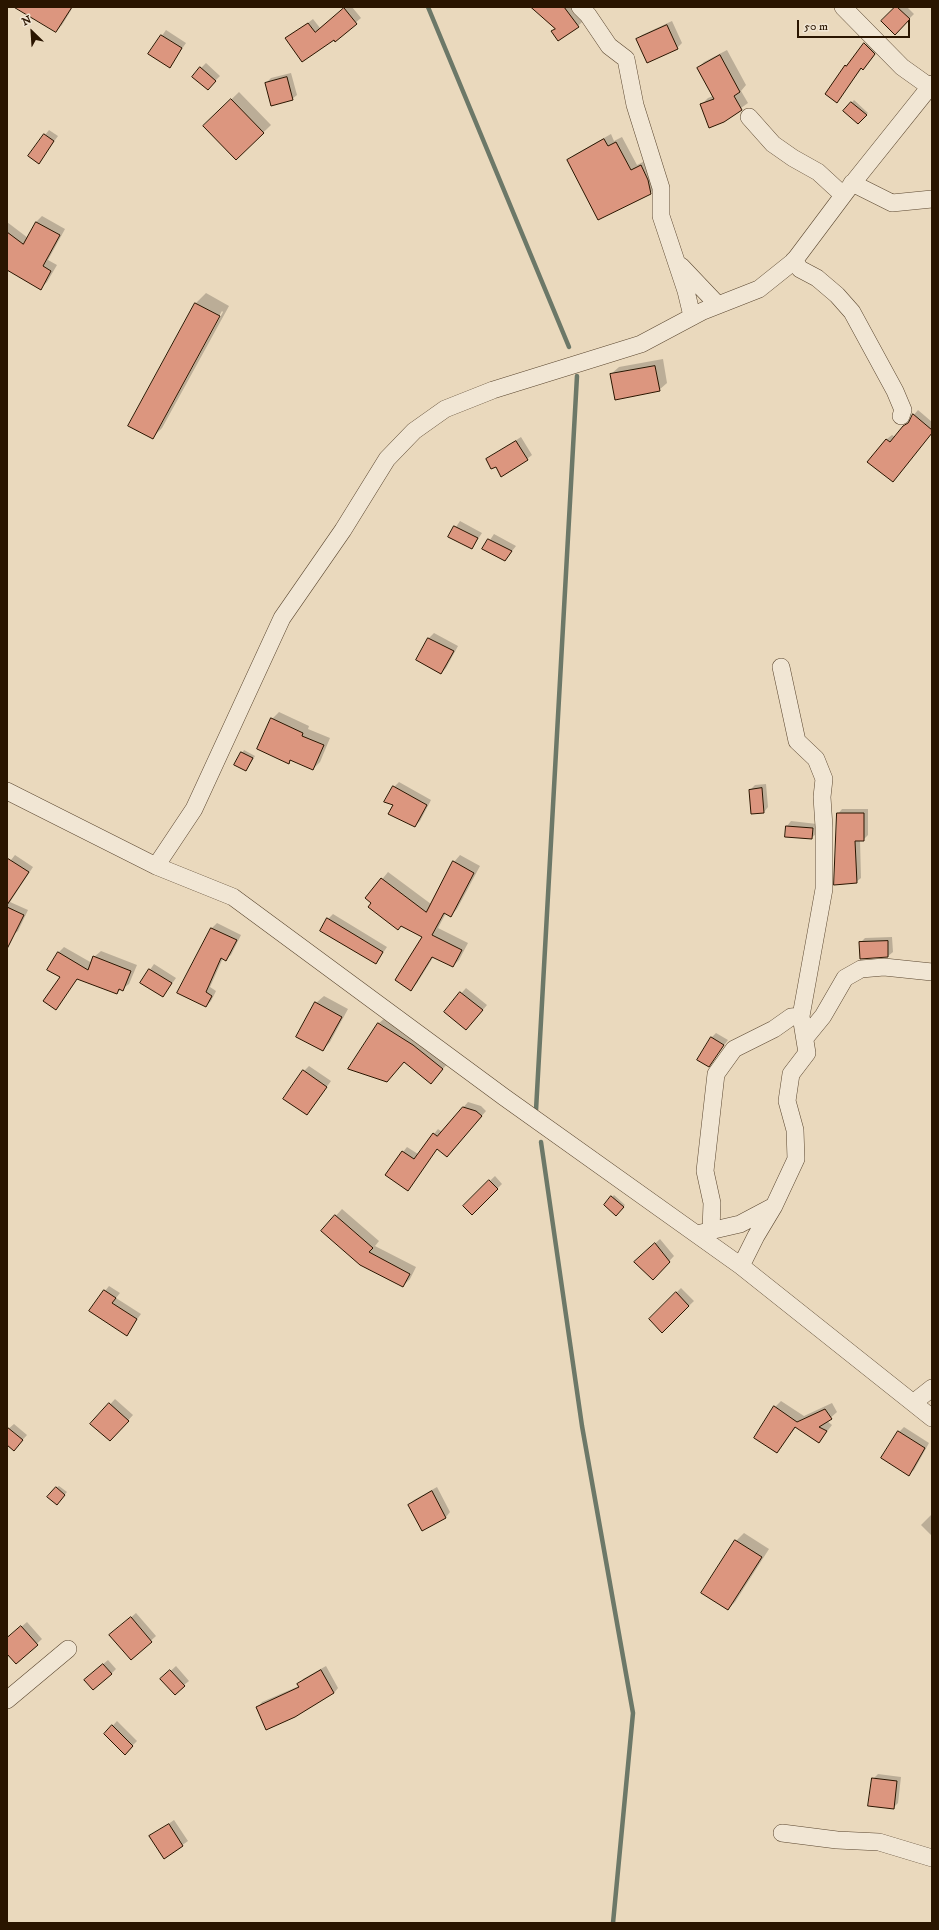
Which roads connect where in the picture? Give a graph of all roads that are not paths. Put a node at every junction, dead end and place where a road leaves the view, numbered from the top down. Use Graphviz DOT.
graph roads {
  1 [pos="580,7"];
  2 [pos="843,7"];
  3 [pos="931,85"];
  4 [pos="749,117"];
  5 [pos="848,189"];
  6 [pos="932,199"];
  7 [pos="675,260"];
  8 [pos="794,260"];
  9 [pos="718,305"];
  10 [pos="692,316"];
  11 [pos="901,416"];
  12 [pos="781,668"];
  13 [pos="7,791"];
  14 [pos="156,866"];
  15 [pos="932,972"];
  16 [pos="801,1016"];
  17 [pos="805,1038"];
  18 [pos="774,1206"];
  19 [pos="704,1232"];
  20 [pos="741,1266"];
  21 [pos="932,1388"];
  22 [pos="913,1403"];
  23 [pos="932,1418"];
  24 [pos="68,1649"];
  25 [pos="7,1700"];
  26 [pos="782,1833"];
  27 [pos="932,1858"];
  1 -- 7 [label="street"];
  2 -- 3 [label="street"];
  3 -- 5 [label="street"];
  4 -- 5 [label="street"];
  5 -- 6 [label="street"];
  5 -- 8 [label="street"];
  7 -- 9 [label="street"];
  7 -- 10 [label="street"];
  8 -- 9 [label="street"];
  8 -- 11 [label="street"];
  9 -- 10 [label="street"];
  10 -- 14 [label="street"];
  12 -- 16 [label="street"];
  13 -- 14 [label="street"];
  14 -- 19 [label="street"];
  15 -- 17 [label="street"];
  16 -- 17 [label="street"];
  16 -- 19 [label="street"];
  17 -- 18 [label="street"];
  18 -- 19 [label="street"];
  18 -- 20 [label="street"];
  19 -- 20 [label="street"];
  20 -- 22 [label="street"];
  21 -- 22 [label="street"];
  22 -- 23 [label="street"];
  24 -- 25 [label="street"];
  26 -- 27 [label="street"];
}
